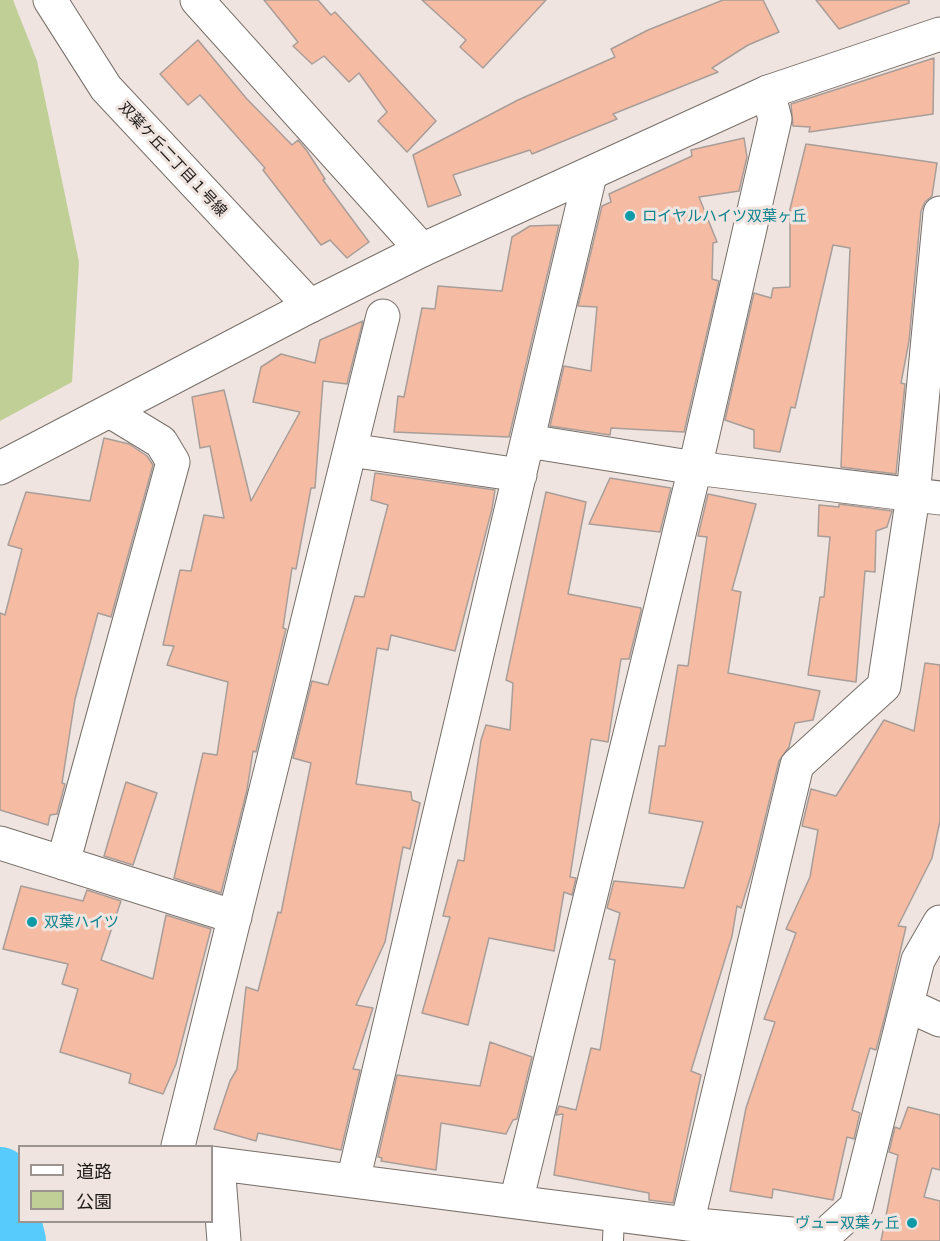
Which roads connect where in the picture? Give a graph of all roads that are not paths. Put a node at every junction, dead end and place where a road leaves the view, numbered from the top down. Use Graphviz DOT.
graph roads {
  1 [pos="50,0"];
  2 [pos="197,0"];
  3 [pos="940,34"];
  4 [pos="768,92"];
  5 [pos="590,175"];
  6 [pos="940,213"];
  7 [pos="422,250"];
  8 [pos="310,306"];
  9 [pos="383,316"];
  10 [pos="110,411"];
  11 [pos="528,441"];
  12 [pos="350,450"];
  13 [pos="0,468"];
  14 [pos="695,468"];
  15 [pos="520,475"];
  16 [pos="926,497"];
  17 [pos="0,843"];
  18 [pos="63,863"];
  19 [pos="235,917"];
  20 [pos="940,922"];
  21 [pos="929,955"];
  22 [pos="907,1005"];
  23 [pos="940,1020"];
  24 [pos="178,1145"];
  25 [pos="215,1164"];
  26 [pos="352,1181"];
  27 [pos="516,1202"];
  28 [pos="687,1224"];
  29 [pos="614,1228"];
  30 [pos="822,1239"];
  31 [pos="224,1241"];
  1 -- 8 [label="street, 双葉ケ丘二丁目１号線"];
  2 -- 7 [label="street"];
  3 -- 4 [label="street"];
  4 -- 5 [label="street"];
  4 -- 14 [label="street"];
  5 -- 7 [label="street"];
  5 -- 11 [label="street"];
  6 -- 16 [label="street"];
  7 -- 8 [label="street"];
  8 -- 10 [label="street"];
  9 -- 12 [label="street"];
  10 -- 13 [label="street"];
  10 -- 18 [label="street"];
  11 -- 14 [label="street"];
  11 -- 15 [label="street"];
  12 -- 15 [label="street"];
  12 -- 19 [label="street"];
  14 -- 16 [label="street"];
  14 -- 27 [label="street"];
  15 -- 26 [label="street"];
  16 -- 28 [label="street"];
  17 -- 18 [label="street"];
  18 -- 19 [label="street"];
  19 -- 24 [label="street"];
  20 -- 21 [label="street"];
  21 -- 22 [label="street"];
  22 -- 23 [label="street"];
  22 -- 30 [label="street"];
  25 -- 26 [label="street"];
  25 -- 31 [label="street"];
  26 -- 27 [label="street"];
  27 -- 29 [label="street"];
  28 -- 29 [label="street"];
  28 -- 30 [label="street"];
}
